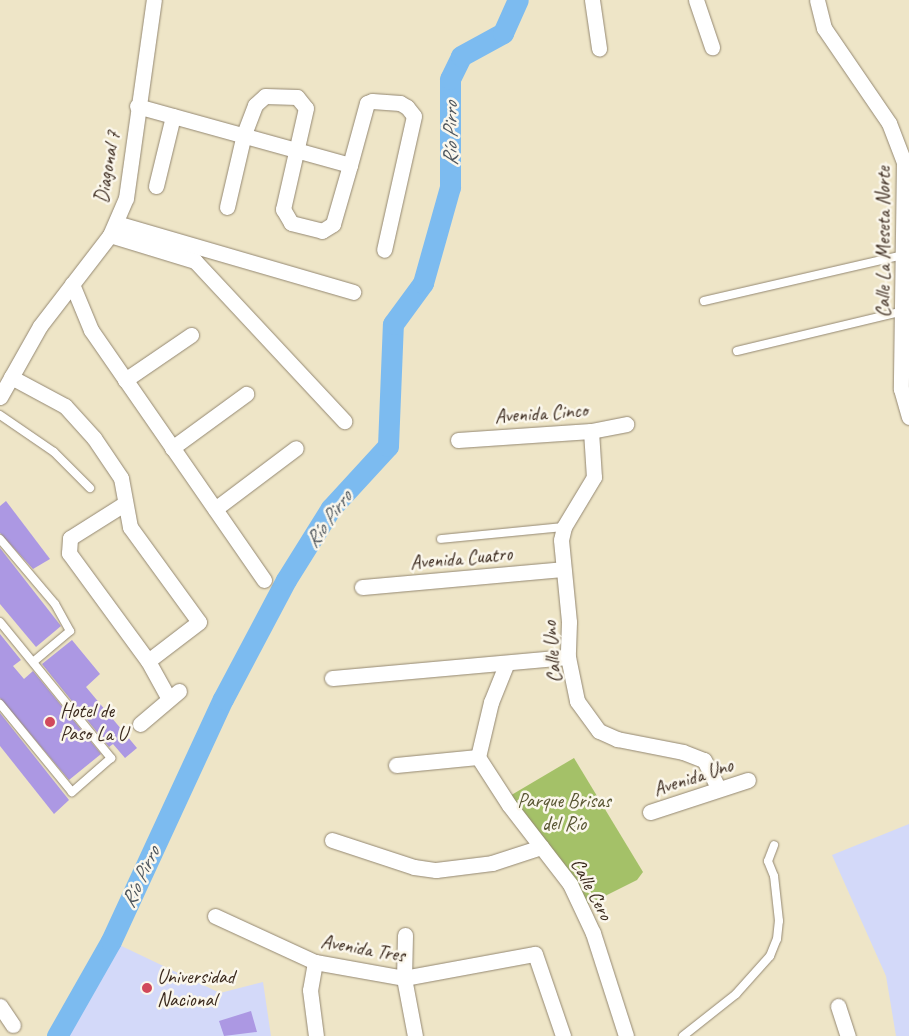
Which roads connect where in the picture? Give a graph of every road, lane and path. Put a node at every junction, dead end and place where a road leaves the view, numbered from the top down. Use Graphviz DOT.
graph roads {
  1 [pos="154,0"];
  2 [pos="592,0"];
  3 [pos="696,0"];
  4 [pos="817,0"];
  5 [pos="712,47"];
  6 [pos="599,48"];
  7 [pos="137,106"];
  8 [pos="173,116"];
  9 [pos="244,134"];
  10 [pos="298,150"];
  11 [pos="350,165"];
  12 [pos="156,186"];
  13 [pos="226,207"];
  14 [pos="113,229"];
  15 [pos="384,250"];
  16 [pos="198,255"];
  17 [pos="904,255"];
  18 [pos="72,284"];
  19 [pos="353,292"];
  20 [pos="704,301"];
  21 [pos="904,310"];
  22 [pos="191,335"];
  23 [pos="737,350"];
  24 [pos="12,377"];
  25 [pos="125,380"];
  26 [pos="246,394"];
  27 [pos="0,397"];
  28 [pos="0,415"];
  29 [pos="909,417"];
  30 [pos="344,420"];
  31 [pos="626,424"];
  32 [pos="591,431"];
  33 [pos="458,440"];
  34 [pos="172,448"];
  35 [pos="296,448"];
  36 [pos="90,488"];
  37 [pos="124,504"];
  38 [pos="215,509"];
  39 [pos="564,527"];
  40 [pos="0,539"];
  41 [pos="441,539"];
  42 [pos="564,569"];
  43 [pos="264,580"];
  44 [pos="362,587"];
  45 [pos="0,622"];
  46 [pos="568,657"];
  47 [pos="148,660"];
  48 [pos="33,662"];
  49 [pos="506,665"];
  50 [pos="332,678"];
  51 [pos="0,704"];
  52 [pos="140,724"];
  53 [pos="478,757"];
  54 [pos="396,765"];
  55 [pos="748,780"];
  56 [pos="718,788"];
  57 [pos="650,812"];
  58 [pos="332,840"];
  59 [pos="774,845"];
  60 [pos="541,847"];
  61 [pos="215,916"];
  62 [pos="405,936"];
  63 [pos="315,962"];
  64 [pos="404,978"];
  65 [pos="0,1006"];
  66 [pos="838,1006"];
  67 [pos="13,1025"];
  68 [pos="559,1035"];
  69 [pos="316,1036"];
  70 [pos="415,1036"];
  71 [pos="626,1036"];
  72 [pos="683,1036"];
  73 [pos="848,1036"];
  1 -- 7 [label="street, Diagonal 7"];
  2 -- 6 [label="street"];
  3 -- 5 [label="street"];
  4 -- 17 [label="street, Calle La Meseta Norte"];
  7 -- 8 [label="street"];
  7 -- 14 [label="street, Diagonal 7"];
  8 -- 9 [label="street"];
  8 -- 12 [label="street"];
  9 -- 10 [label="street"];
  9 -- 10 [label="street"];
  9 -- 13 [label="street"];
  10 -- 11 [label="street"];
  10 -- 11 [label="street"];
  11 -- 15 [label="street"];
  14 -- 16 [label="street"];
  14 -- 18 [label="street, Diagonal 7"];
  16 -- 19 [label="street"];
  16 -- 30 [label="street"];
  17 -- 20 [label="lane"];
  17 -- 21 [label="street, Calle La Meseta Norte"];
  18 -- 24 [label="street, Diagonal 7"];
  18 -- 25 [label="street"];
  21 -- 23 [label="lane"];
  21 -- 29 [label="street, Calle La Meseta Norte"];
  22 -- 25 [label="street"];
  24 -- 27 [label="street, Diagonal 7"];
  24 -- 37 [label="street"];
  25 -- 34 [label="street"];
  26 -- 34 [label="street"];
  28 -- 36 [label="lane"];
  31 -- 32 [label="street, Avenida Cinco"];
  32 -- 33 [label="street, Avenida Cinco"];
  32 -- 39 [label="street, Calle Uno"];
  34 -- 38 [label="street"];
  35 -- 38 [label="street"];
  37 -- 47 [label="street"];
  37 -- 47 [label="street"];
  38 -- 43 [label="street"];
  39 -- 41 [label="lane"];
  39 -- 42 [label="street, Calle Uno"];
  40 -- 48 [label="lane"];
  42 -- 44 [label="street, Avenida Cuatro"];
  42 -- 46 [label="street, Calle Uno"];
  45 -- 48 [label="lane"];
  46 -- 49 [label="street"];
  46 -- 56 [label="street, Calle Uno"];
  47 -- 52 [label="street"];
  48 -- 51 [label="lane"];
  49 -- 50 [label="street"];
  49 -- 53 [label="street"];
  53 -- 54 [label="street"];
  53 -- 60 [label="street, Calle Cero"];
  55 -- 56 [label="street, Avenida Uno"];
  56 -- 57 [label="street, Avenida Uno"];
  58 -- 60 [label="street"];
  59 -- 72 [label="lane"];
  60 -- 71 [label="street, Calle Cero"];
  61 -- 63 [label="street, Avenida Tres"];
  62 -- 64 [label="street"];
  63 -- 64 [label="street, Avenida Tres"];
  63 -- 69 [label="street"];
  64 -- 68 [label="street, Avenida Tres"];
  64 -- 70 [label="street"];
  65 -- 67 [label="street"];
  66 -- 73 [label="street"];
}
